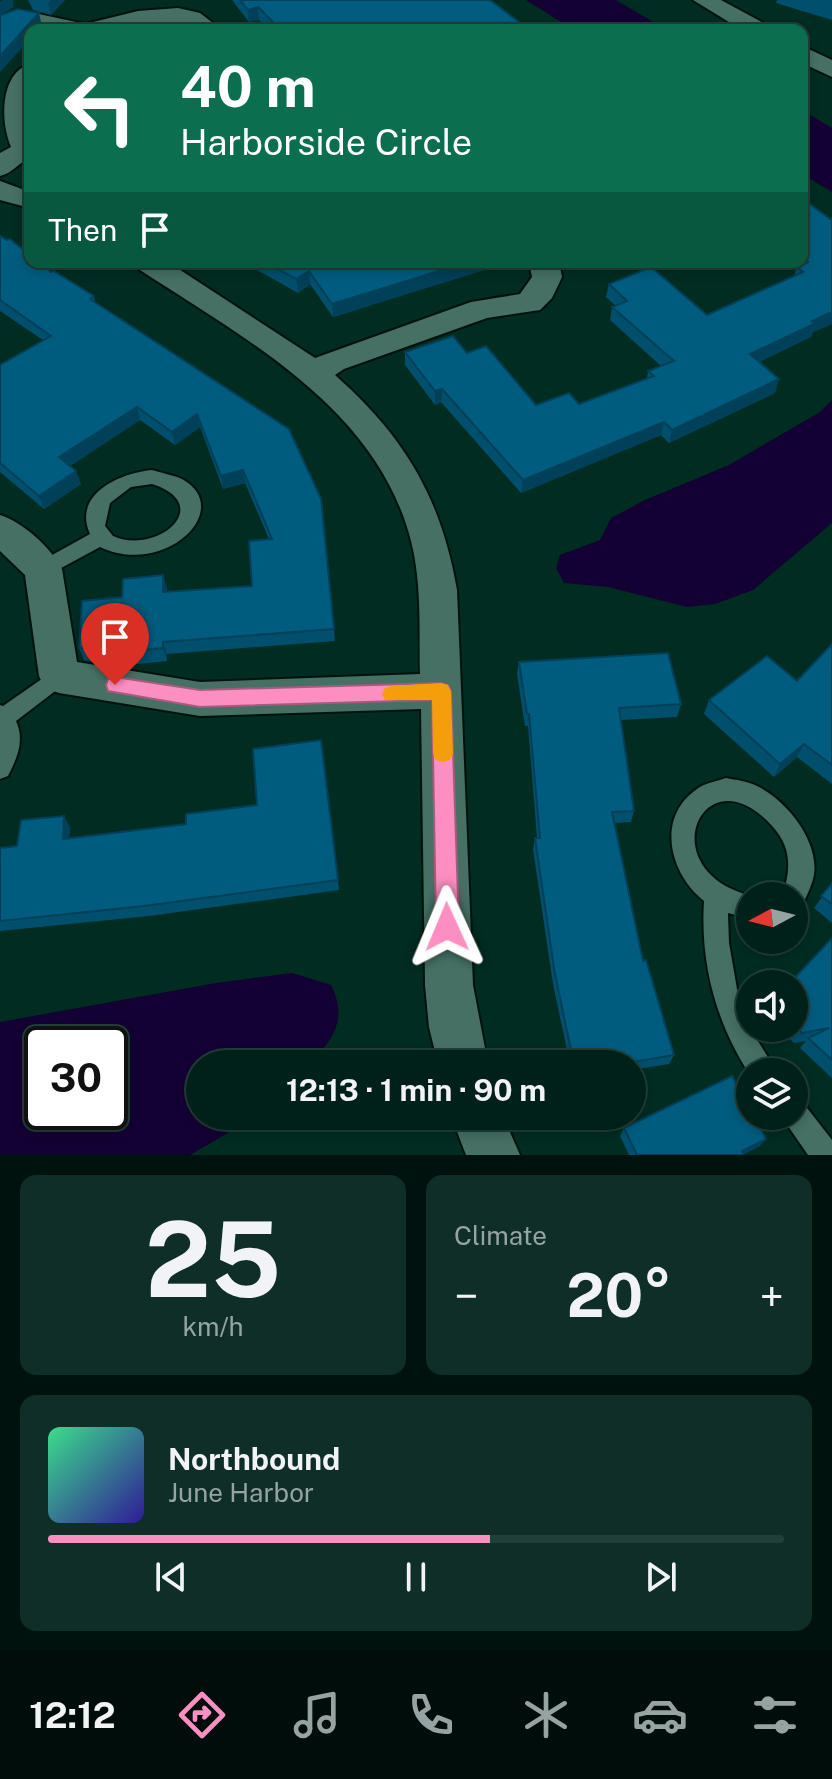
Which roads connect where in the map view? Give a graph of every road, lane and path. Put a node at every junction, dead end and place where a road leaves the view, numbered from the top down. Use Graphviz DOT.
graph roads {
  1 [pos="20,0"];
  2 [pos="143,0"];
  3 [pos="704,0"];
  4 [pos="20,14"];
  5 [pos="192,16"];
  6 [pos="125,19"];
  7 [pos="5,22"];
  8 [pos="64,24"];
  9 [pos="109,24"];
  10 [pos="748,24"];
  11 [pos="808,56"];
  12 [pos="832,70"];
  13 [pos="24,81"];
  14 [pos="24,141"];
  15 [pos="24,151"];
  16 [pos="0,168"];
  17 [pos="0,189"];
  18 [pos="24,199"];
  19 [pos="156,268"];
  20 [pos="545,268"];
  21 [pos="316,373"];
  22 [pos="0,529"];
  23 [pos="101,537"];
  24 [pos="43,569"];
  25 [pos="59,676"];
  26 [pos="441,691"];
  27 [pos="2,716"];
  28 [pos="0,769"];
  29 [pos="806,882"];
  30 [pos="717,897"];
  31 [pos="736,903"];
  32 [pos="460,1050"];
  33 [pos="754,1058"];
  34 [pos="483,1130"];
  35 [pos="806,1130"];
  36 [pos="493,1155"];
  37 [pos="826,1155"];
  1 -- 4 [label="lane"];
  2 -- 6 [label="street"];
  3 -- 10 [label="street"];
  4 -- 7 [label="lane"];
  4 -- 8 [label="lane"];
  5 -- 6 [label="street"];
  6 -- 9 [label="street"];
  11 -- 12 [label="street"];
  13 -- 14 [label="street"];
  15 -- 16 [label="street"];
  17 -- 18 [label="street"];
  19 -- 21 [label="street"];
  20 -- 21 [label="street"];
  21 -- 26 [label="street"];
  22 -- 24 [label="street"];
  23 -- 23 [label="lane"];
  23 -- 24 [label="lane"];
  24 -- 25 [label="street"];
  25 -- 26 [label="street"];
  25 -- 27 [label="lane"];
  26 -- 32 [label="street"];
  27 -- 28 [label="lane"];
  29 -- 30 [label="lane"];
  30 -- 31 [label="lane"];
  30 -- 33 [label="lane"];
  34 -- 36 [label="street"];
  35 -- 37 [label="lane"];
}
